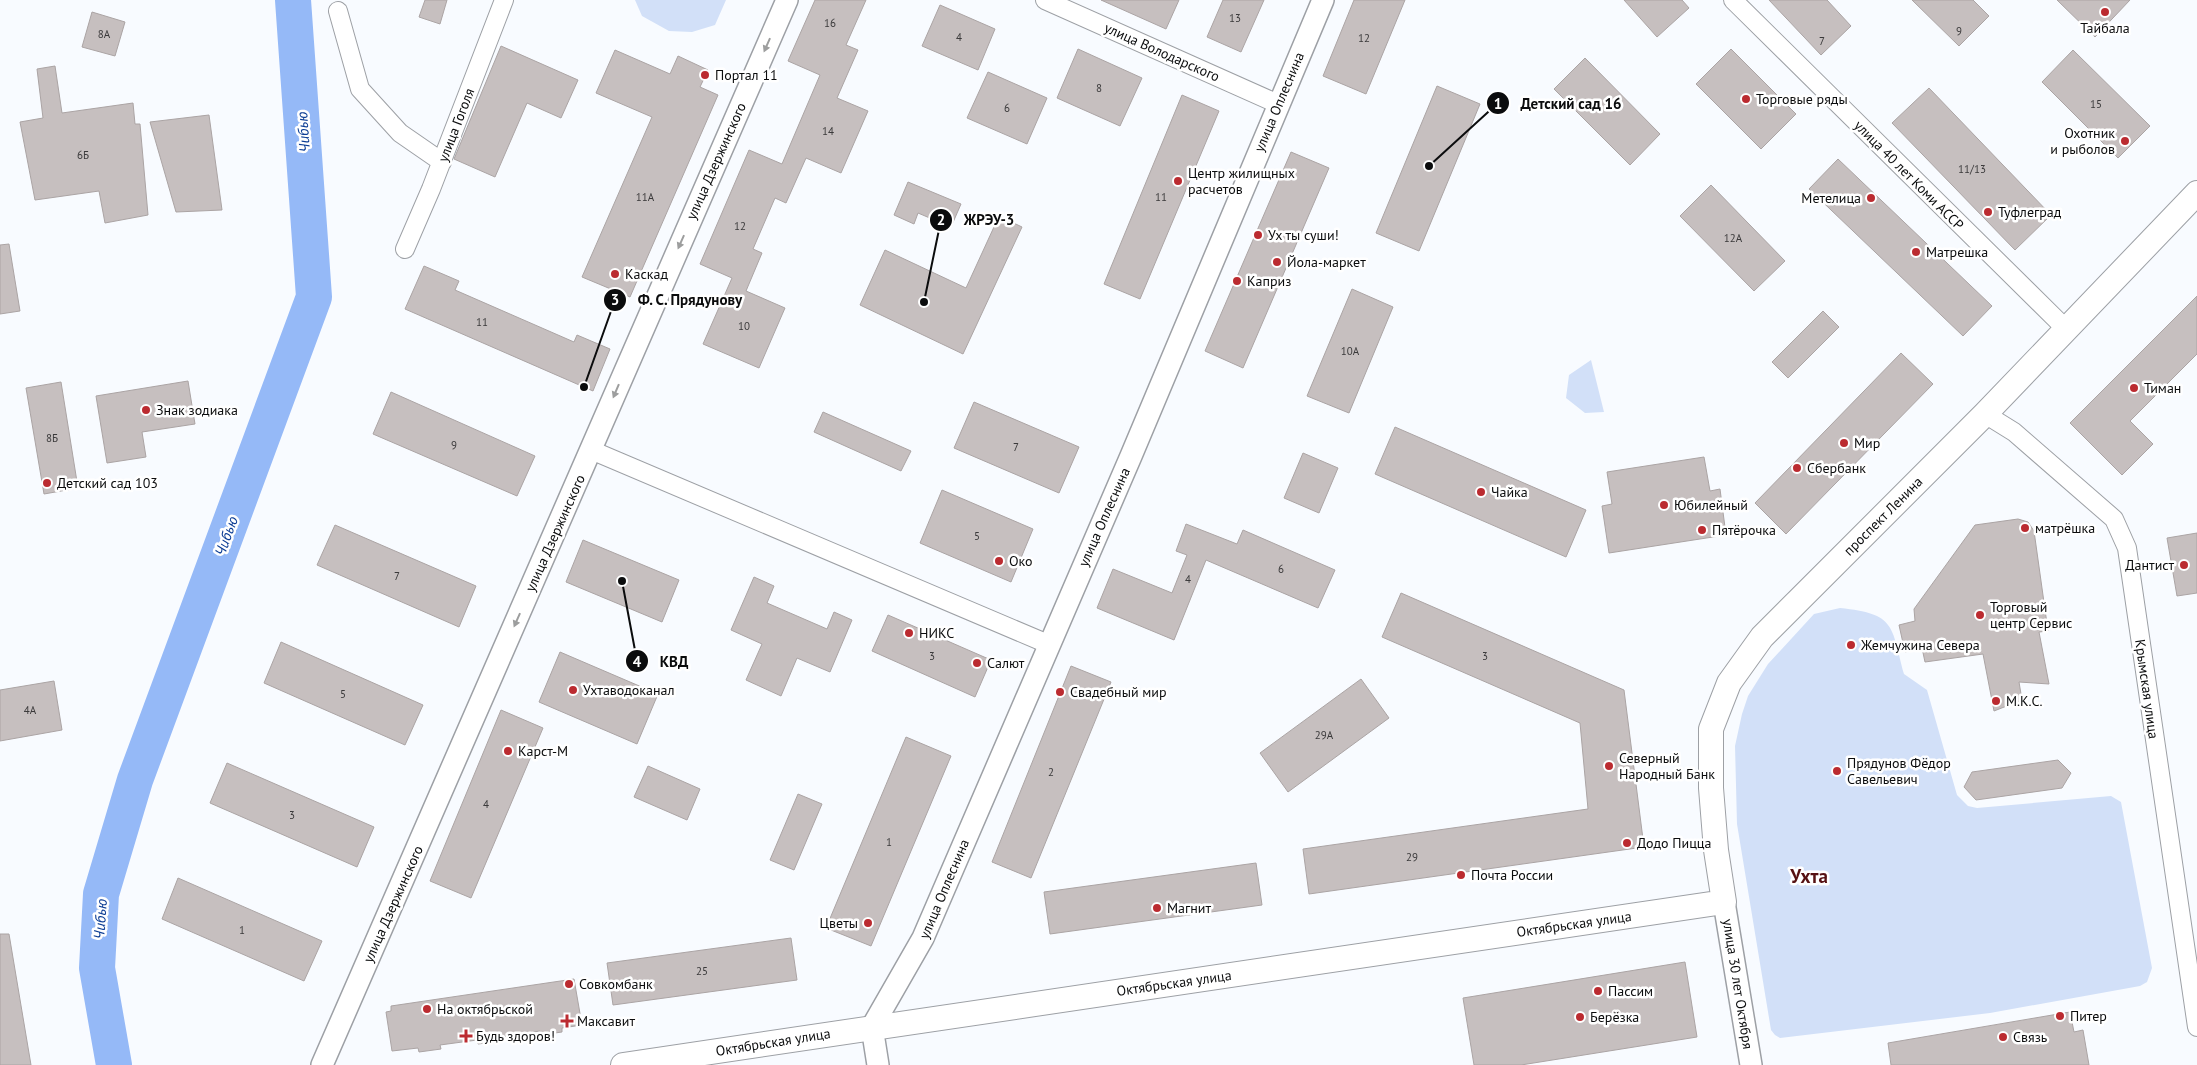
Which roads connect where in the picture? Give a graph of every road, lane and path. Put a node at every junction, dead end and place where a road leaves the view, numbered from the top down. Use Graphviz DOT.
graph roads {
  1 [pos="504,0"];
  2 [pos="787,0"];
  3 [pos="1045,0"];
  4 [pos="1323,0"];
  5 [pos="1733,0"];
  6 [pos="338,11"];
  7 [pos="1278,104"];
  8 [pos="442,162"];
  9 [pos="2197,193"];
  10 [pos="405,249"];
  11 [pos="2065,328"];
  12 [pos="1985,414"];
  13 [pos="591,450"];
  14 [pos="1048,644"];
  15 [pos="1724,902"];
  16 [pos="872,1027"];
  17 [pos="2197,1027"];
  18 [pos="322,1065"];
  19 [pos="623,1065"];
  20 [pos="878,1065"];
  21 [pos="1751,1065"];
  1 -- 8 [label="street, улица Гоголя"];
  2 -- 13 [label="street, улица Дзержинского, one-way"];
  3 -- 7 [label="street, улица Володарского"];
  4 -- 7 [label="street, улица Оплеснина"];
  5 -- 11 [label="street, улица 40 лет Коми АССР"];
  6 -- 8 [label="street"];
  7 -- 14 [label="street, улица Оплеснина"];
  8 -- 10 [label="street, улица Гоголя"];
  9 -- 11 [label="main road, проспект Ленина"];
  11 -- 12 [label="main road, проспект Ленина"];
  12 -- 15 [label="main road, проспект Ленина"];
  12 -- 17 [label="street, Крымская улица"];
  13 -- 14 [label="street"];
  13 -- 18 [label="street, улица Дзержинского, one-way"];
  14 -- 16 [label="street, улица Оплеснина"];
  15 -- 16 [label="main road, Октябрьская улица"];
  15 -- 21 [label="street, улица 30 лет Октября"];
  16 -- 19 [label="main road, Октябрьская улица"];
  16 -- 20 [label="street"];
}
